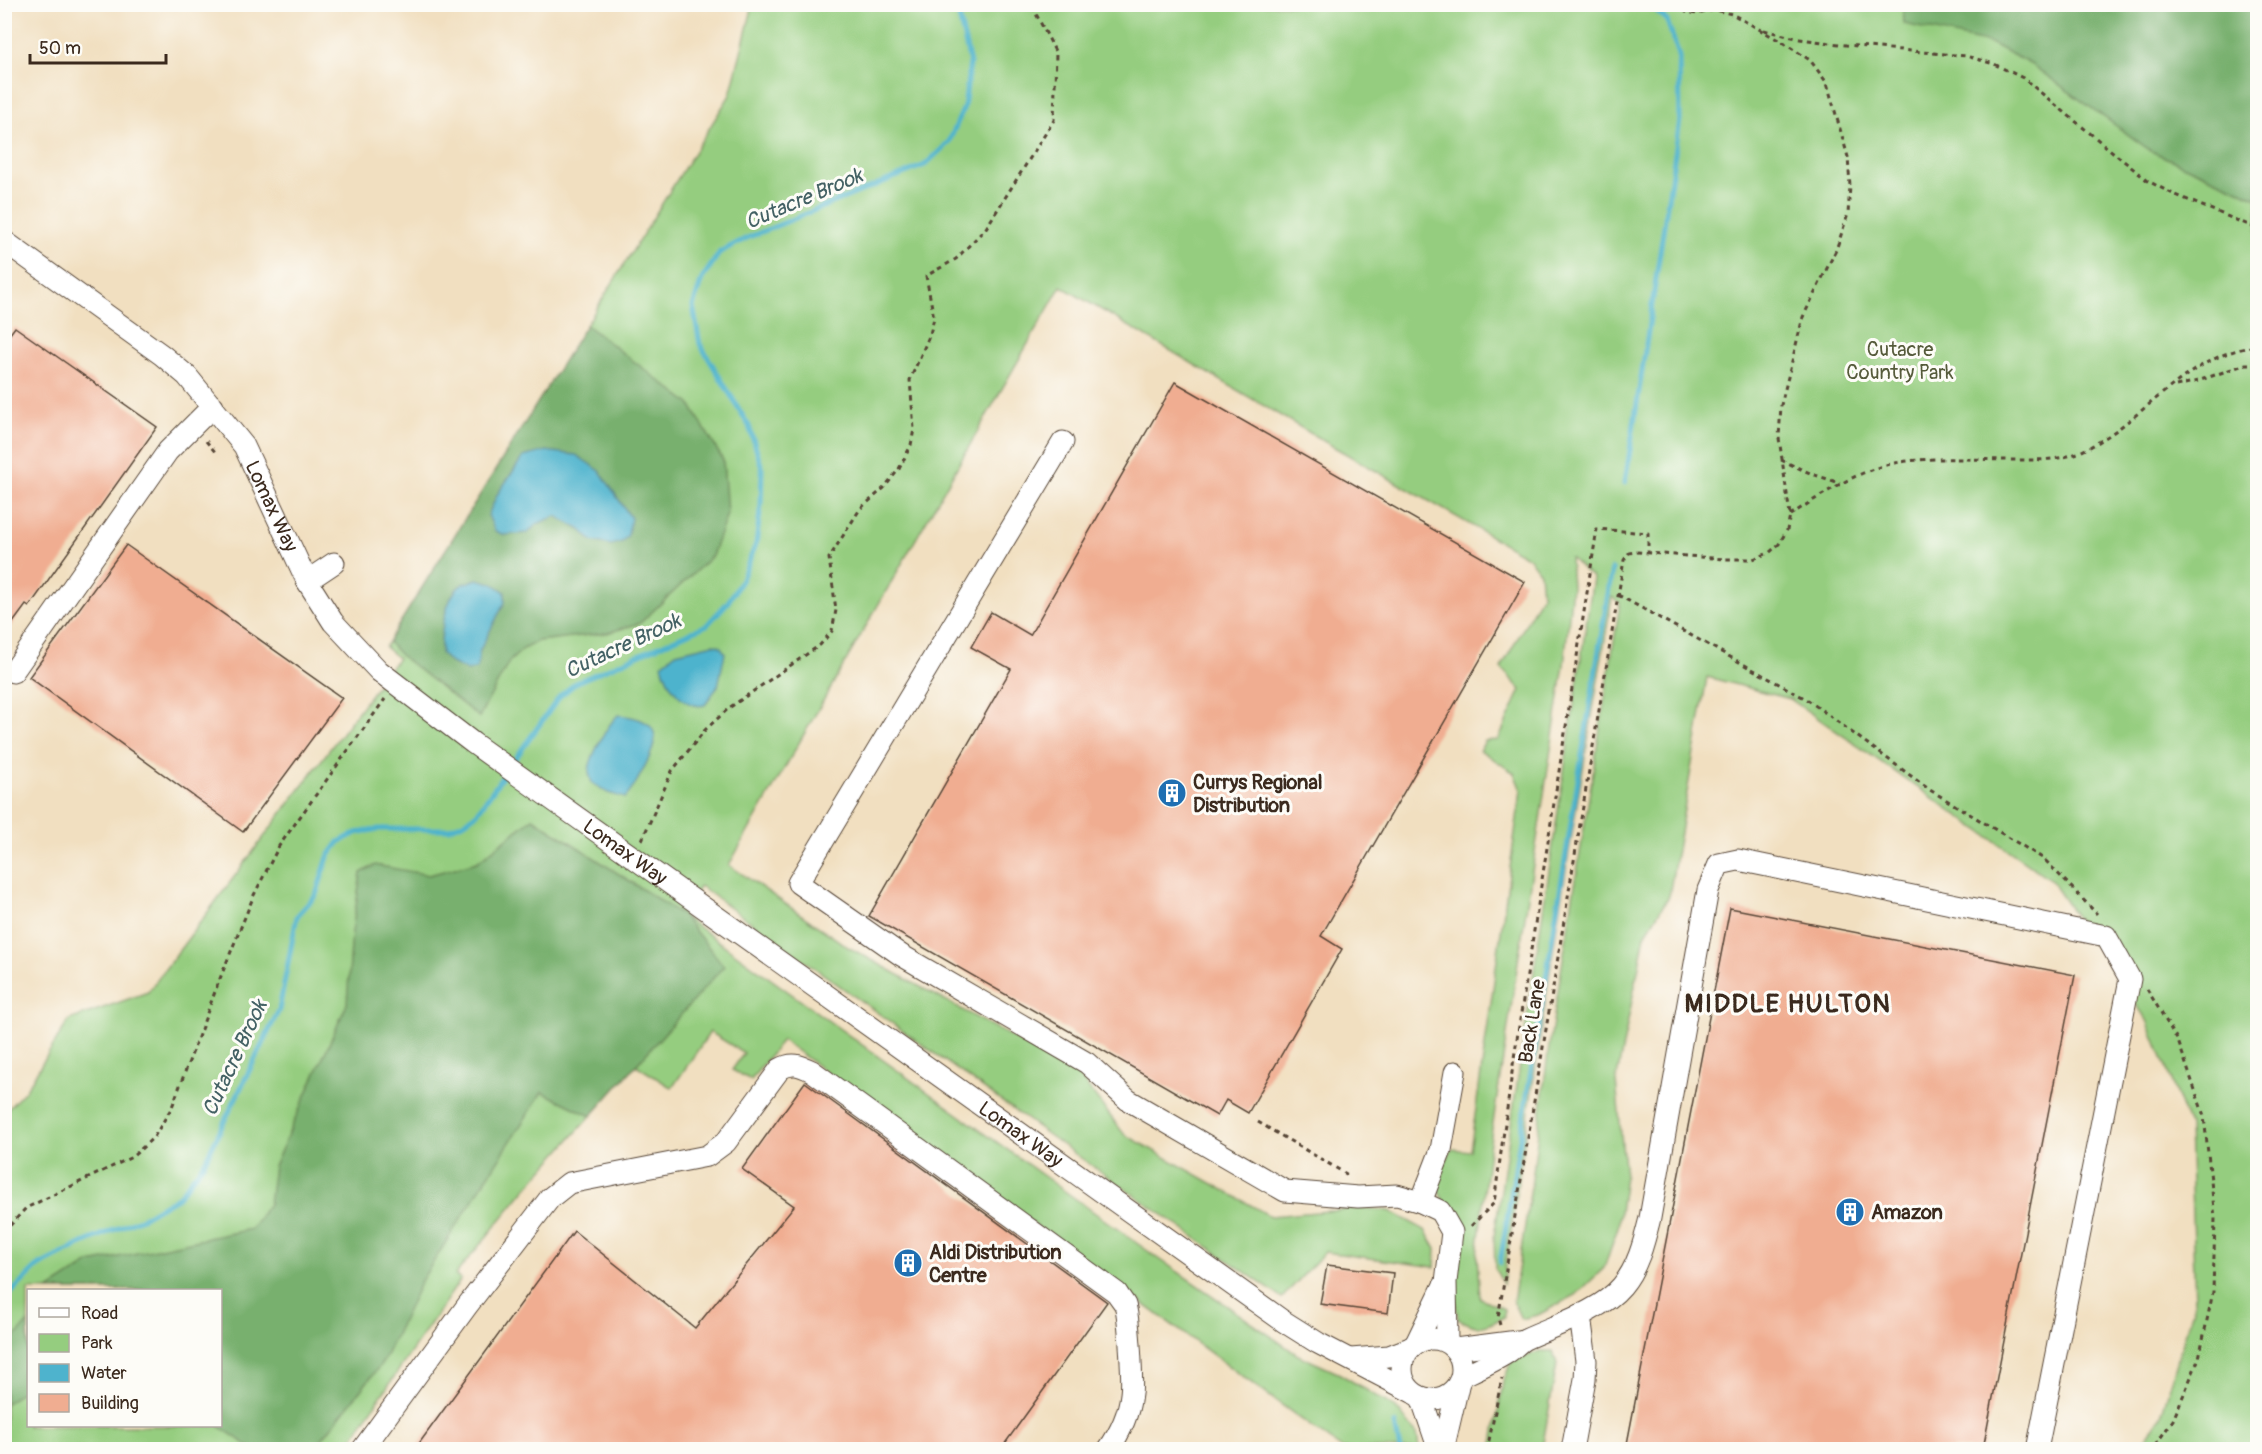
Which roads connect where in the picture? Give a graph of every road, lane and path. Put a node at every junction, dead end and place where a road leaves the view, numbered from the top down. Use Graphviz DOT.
graph roads {
  1 [pos="1031,4"];
  2 [pos="1679,4"];
  3 [pos="1758,29"];
  4 [pos="2258,229"];
  5 [pos="4,241"];
  6 [pos="2258,346"];
  7 [pos="2258,364"];
  8 [pos="2172,387"];
  9 [pos="213,406"];
  10 [pos="1063,442"];
  11 [pos="1781,460"];
  12 [pos="1840,483"];
  13 [pos="1790,516"];
  14 [pos="1648,552"];
  15 [pos="334,563"];
  16 [pos="307,581"];
  17 [pos="1618,596"];
  18 [pos="13,672"];
  19 [pos="385,699"];
  20 [pos="639,847"];
  21 [pos="2097,914"];
  22 [pos="2143,982"];
  23 [pos="1455,1072"];
  24 [pos="1258,1122"];
  25 [pos="1358,1197"];
  26 [pos="1421,1202"];
  27 [pos="1469,1229"];
  28 [pos="4,1232"];
  29 [pos="1446,1282"];
  30 [pos="1580,1315"];
  31 [pos="1451,1345"];
  32 [pos="1413,1346"];
  33 [pos="1511,1346"];
  34 [pos="1351,1359"];
  35 [pos="1460,1381"];
  36 [pos="1417,1395"];
  37 [pos="362,1449"];
  38 [pos="1108,1449"];
  39 [pos="1441,1449"];
  40 [pos="1487,1449"];
  41 [pos="1572,1449"];
  42 [pos="2037,1449"];
  43 [pos="2152,1449"];
  1 -- 20 [label="path"];
  2 -- 3 [label="path"];
  3 -- 4 [label="path"];
  3 -- 11 [label="path"];
  5 -- 9 [label="street, Lomax Way"];
  6 -- 8 [label="path"];
  7 -- 8 [label="path"];
  8 -- 12 [label="path"];
  9 -- 16 [label="street, Lomax Way"];
  9 -- 18 [label="street"];
  10 -- 25 [label="street"];
  11 -- 12 [label="path"];
  11 -- 13 [label="path"];
  12 -- 13 [label="path"];
  13 -- 14 [label="path"];
  14 -- 17 [label="path, Back Lane"];
  14 -- 27 [label="path"];
  15 -- 16 [label="street"];
  16 -- 34 [label="street, Lomax Way"];
  17 -- 21 [label="path"];
  17 -- 33 [label="path, Back Lane"];
  19 -- 28 [label="path"];
  22 -- 43 [label="path"];
  23 -- 26 [label="street"];
  24 -- 25 [label="path"];
  25 -- 26 [label="street"];
  26 -- 29 [label="street"];
  29 -- 31 [label="street"];
  29 -- 32 [label="street"];
  30 -- 33 [label="street"];
  30 -- 41 [label="street"];
  30 -- 42 [label="street"];
  31 -- 32 [label="street"];
  31 -- 33 [label="street"];
  31 -- 35 [label="street"];
  32 -- 34 [label="street, Lomax Way"];
  32 -- 36 [label="street"];
  33 -- 35 [label="street"];
  33 -- 40 [label="path, Back Lane"];
  34 -- 36 [label="street, Lomax Way"];
  35 -- 36 [label="street"];
  35 -- 39 [label="street"];
  36 -- 39 [label="street"];
  37 -- 38 [label="street"];
}
